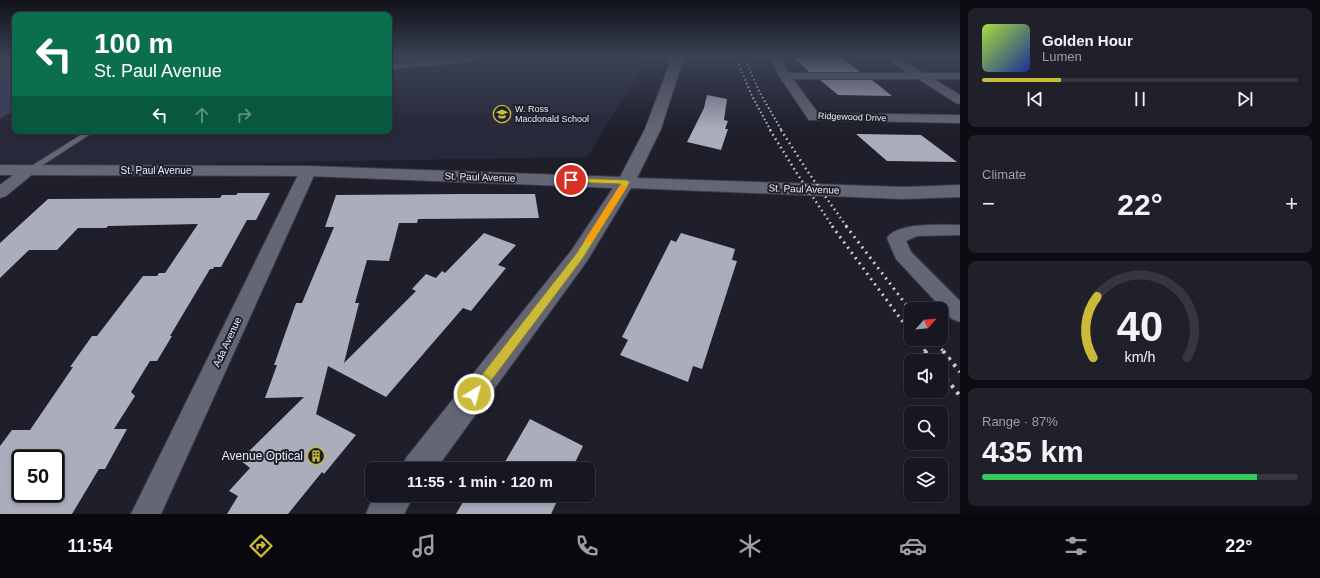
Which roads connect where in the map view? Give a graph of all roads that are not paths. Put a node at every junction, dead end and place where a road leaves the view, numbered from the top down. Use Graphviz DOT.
graph roads {
  1 [pos="670,81"];
  2 [pos="789,81"];
  3 [pos="930,81"];
  4 [pos="960,100"];
  5 [pos="960,120"];
  6 [pos="87,134"];
  7 [pos="0,170"];
  8 [pos="29,170"];
  9 [pos="308,171"];
  10 [pos="626,182"];
  11 [pos="960,191"];
  12 [pos="0,193"];
  13 [pos="960,230"];
  14 [pos="960,314"];
  15 [pos="422,462"];
  16 [pos="392,502"];
  17 [pos="146,514"];
  18 [pos="383,514"];
  1 -- 10 [label="main road"];
  2 -- 5 [label="street, Ridgewood Drive"];
  3 -- 4 [label="street"];
  6 -- 8 [label="lane"];
  7 -- 8 [label="main road, St. Paul Avenue"];
  8 -- 9 [label="main road, St. Paul Avenue"];
  8 -- 12 [label="street"];
  9 -- 10 [label="main road, St. Paul Avenue"];
  9 -- 17 [label="street, Ada Avenue"];
  10 -- 11 [label="main road, St. Paul Avenue"];
  10 -- 15 [label="main road"];
  13 -- 14 [label="street"];
  16 -- 18 [label="main road"];
}
